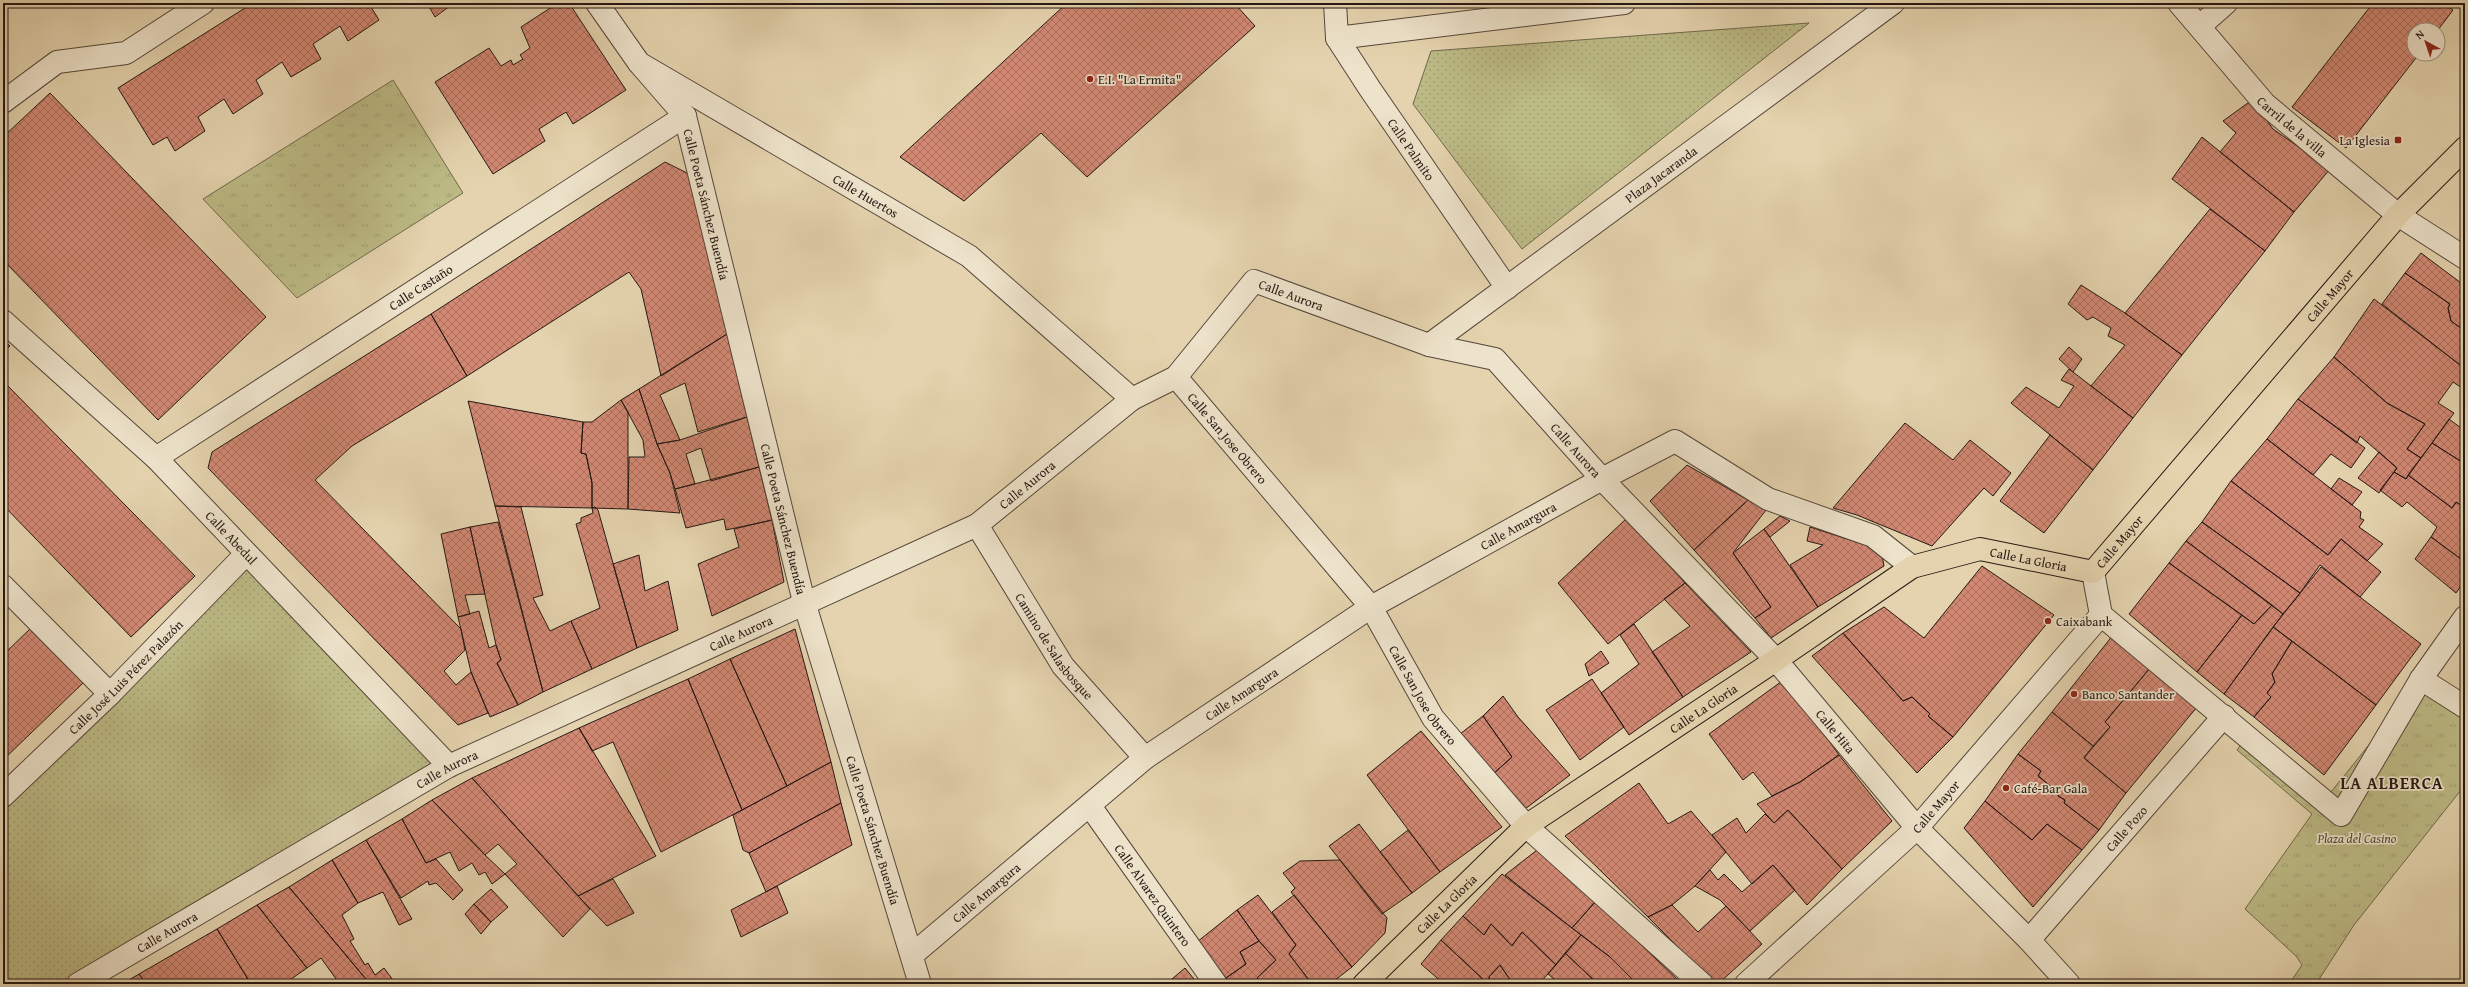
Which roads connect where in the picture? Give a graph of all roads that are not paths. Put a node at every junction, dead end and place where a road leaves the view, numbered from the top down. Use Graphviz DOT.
graph roads {
  1 [pos="203,3"];
  2 [pos="597,3"];
  3 [pos="1335,3"];
  4 [pos="1624,3"];
  5 [pos="1893,3"];
  6 [pos="2179,3"];
  7 [pos="2226,3"];
  8 [pos="2200,26"];
  9 [pos="1337,38"];
  10 [pos="639,63"];
  11 [pos="3,102"];
  12 [pos="685,116"];
  13 [pos="2465,148"];
  14 [pos="2398,215"];
  15 [pos="2465,258"];
  16 [pos="1508,288"];
  17 [pos="3,321"];
  18 [pos="1429,345"];
  19 [pos="1176,376"];
  20 [pos="1132,399"];
  21 [pos="156,458"];
  22 [pos="1602,479"];
  23 [pos="977,525"];
  24 [pos="246,554"];
  25 [pos="1912,567"];
  26 [pos="2093,572"];
  27 [pos="6,595"];
  28 [pos="804,602"];
  29 [pos="1371,607"];
  30 [pos="2101,615"];
  31 [pos="2465,617"];
  32 [pos="1776,660"];
  33 [pos="2421,679"];
  34 [pos="110,694"];
  35 [pos="2465,708"];
  36 [pos="2224,716"];
  37 [pos="1145,758"];
  38 [pos="449,766"];
  39 [pos="3,796"];
  40 [pos="1090,806"];
  41 [pos="1526,826"];
  42 [pos="1917,828"];
  43 [pos="2029,940"];
  44 [pos="912,955"];
  45 [pos="78,984"];
  46 [pos="920,984"];
  47 [pos="1216,984"];
  48 [pos="1364,984"];
  49 [pos="1702,984"];
  50 [pos="1746,984"];
  51 [pos="2069,984"];
  1 -- 11 [label="street"];
  2 -- 10 [label="street, Calle Huertos"];
  3 -- 9 [label="street, Calle Palmito"];
  4 -- 9 [label="street"];
  5 -- 16 [label="street, Plaza Jacaranda"];
  6 -- 8 [label="street, Carril de la villa"];
  7 -- 8 [label="street"];
  8 -- 14 [label="street, Carril de la villa"];
  9 -- 16 [label="street, Calle Palmito"];
  10 -- 12 [label="street, Calle Poeta Sánchez Buendía"];
  10 -- 20 [label="street, Calle Huertos"];
  12 -- 21 [label="street, Calle Castaño"];
  12 -- 28 [label="street, Calle Poeta Sánchez Buendía"];
  13 -- 14 [label="main road, Calle Mayor"];
  14 -- 15 [label="street, Carril de la villa"];
  14 -- 26 [label="main road, Calle Mayor"];
  16 -- 18 [label="street, Plaza Jacaranda"];
  17 -- 21 [label="street, Calle Abedul"];
  18 -- 19 [label="street, Calle Aurora"];
  18 -- 22 [label="street, Calle Aurora"];
  19 -- 20 [label="street, Calle Aurora"];
  19 -- 29 [label="street, Calle San Jose Obrero"];
  20 -- 23 [label="street, Calle Aurora"];
  21 -- 24 [label="street, Calle Abedul"];
  22 -- 25 [label="street, Calle Aurora"];
  22 -- 29 [label="street, Calle Amargura"];
  22 -- 32 [label="street, Calle Hita"];
  23 -- 28 [label="street, Calle Aurora"];
  23 -- 37 [label="street, Camino de Salasbosque"];
  24 -- 34 [label="street, Calle José Luis Pérez Palazón"];
  24 -- 38 [label="street, Calle Abedul"];
  25 -- 26 [label="main road, Calle La Gloria"];
  25 -- 32 [label="main road, Calle La Gloria"];
  26 -- 30 [label="street, Calle Mayor"];
  27 -- 34 [label="street"];
  28 -- 38 [label="street, Calle Aurora"];
  28 -- 44 [label="street, Calle Poeta Sánchez Buendía"];
  29 -- 37 [label="street, Calle Amargura"];
  29 -- 41 [label="street, Calle San Jose Obrero"];
  30 -- 36 [label="street"];
  30 -- 42 [label="street, Calle Mayor"];
  31 -- 33 [label="street"];
  32 -- 41 [label="main road, Calle La Gloria"];
  32 -- 42 [label="street, Calle Hita"];
  33 -- 35 [label="street"];
  33 -- 36 [label="street"];
  34 -- 39 [label="street, Calle José Luis Pérez Palazón"];
  36 -- 43 [label="street, Calle Pozo"];
  37 -- 40 [label="street, Calle Amargura"];
  38 -- 45 [label="street, Calle Aurora"];
  40 -- 44 [label="street, Calle Amargura"];
  40 -- 47 [label="street, Calle Alvarez Quintero"];
  41 -- 48 [label="main road, Calle La Gloria"];
  41 -- 49 [label="street, Calle San Jose Obrero"];
  42 -- 43 [label="street, Calle Hita"];
  42 -- 50 [label="street, Calle Mayor"];
  43 -- 51 [label="street, Calle Hita"];
  44 -- 46 [label="street, Calle Poeta Sánchez Buendía"];
}
